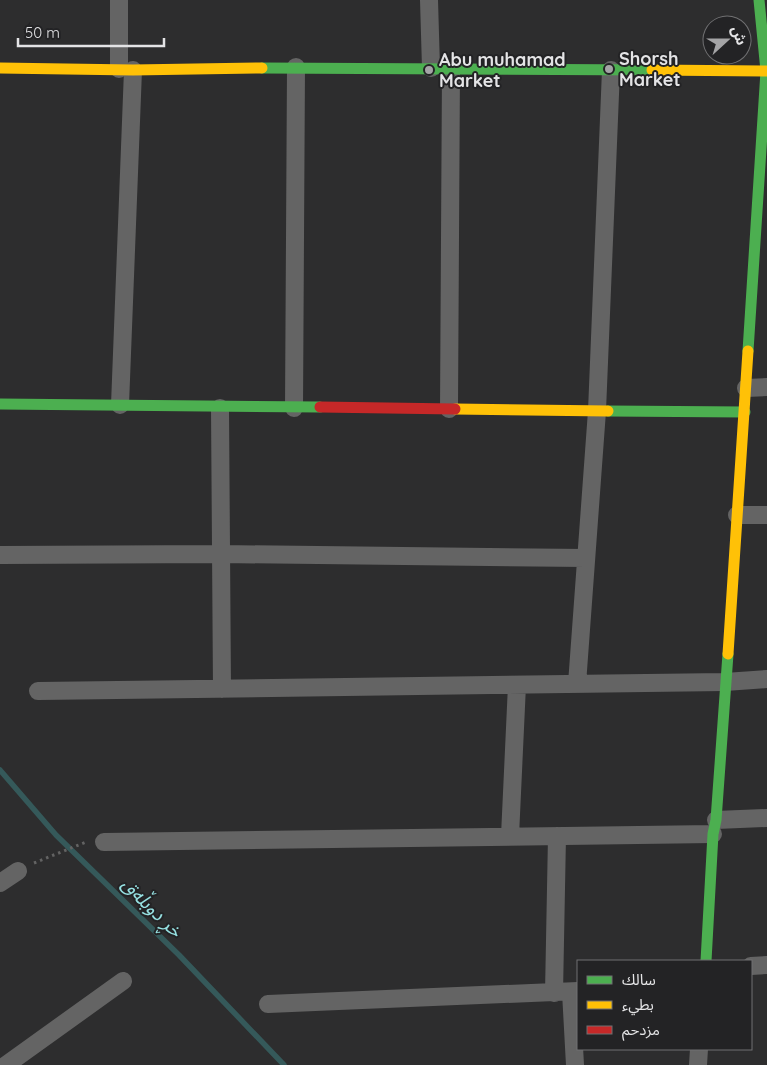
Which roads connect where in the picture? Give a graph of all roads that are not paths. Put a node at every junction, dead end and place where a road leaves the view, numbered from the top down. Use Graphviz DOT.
graph roads {
  1 [pos="119,0"];
  2 [pos="429,0"];
  3 [pos="759,0"];
  4 [pos="296,67"];
  5 [pos="0,68"];
  6 [pos="431,68"];
  7 [pos="451,68"];
  8 [pos="126,69"];
  9 [pos="611,70"];
  10 [pos="766,71"];
  11 [pos="761,230"];
  12 [pos="767,387"];
  13 [pos="746,388"];
  14 [pos="0,404"];
  15 [pos="120,405"];
  16 [pos="220,408"];
  17 [pos="294,408"];
  18 [pos="449,410"];
  19 [pos="596,411"];
  20 [pos="744,412"];
  21 [pos="737,515"];
  22 [pos="767,515"];
  23 [pos="221,554"];
  24 [pos="0,556"];
  25 [pos="586,558"];
  26 [pos="767,680"];
  27 [pos="725,682"];
  28 [pos="577,684"];
  29 [pos="517,685"];
  30 [pos="222,689"];
  31 [pos="38,691"];
  32 [pos="767,818"];
  33 [pos="715,827"];
  34 [pos="510,836"];
  35 [pos="557,836"];
  36 [pos="104,842"];
  37 [pos="23,868"];
  38 [pos="0,883"];
  39 [pos="706,960"];
  40 [pos="767,965"];
  41 [pos="752,966"];
  42 [pos="123,982"];
  43 [pos="568,992"];
  44 [pos="268,1004"];
  45 [pos="700,1050"];
  46 [pos="6,1065"];
  47 [pos="575,1065"];
  48 [pos="698,1065"];
  1 -- 8 [label="street"];
  2 -- 6 [label="street"];
  3 -- 10 [label="street"];
  4 -- 6 [label="street"];
  4 -- 8 [label="street"];
  4 -- 17 [label="street"];
  5 -- 8 [label="street"];
  6 -- 7 [label="street"];
  7 -- 9 [label="street"];
  7 -- 18 [label="street"];
  8 -- 15 [label="street"];
  9 -- 10 [label="street"];
  9 -- 19 [label="street"];
  10 -- 11 [label="street"];
  11 -- 13 [label="street"];
  12 -- 13 [label="street"];
  13 -- 20 [label="street"];
  14 -- 15 [label="street"];
  15 -- 16 [label="street"];
  16 -- 17 [label="street"];
  16 -- 23 [label="street"];
  17 -- 18 [label="street"];
  18 -- 19 [label="street"];
  19 -- 20 [label="street"];
  19 -- 25 [label="street"];
  20 -- 21 [label="street"];
  21 -- 22 [label="street"];
  21 -- 27 [label="street"];
  23 -- 24 [label="street"];
  23 -- 25 [label="street"];
  23 -- 30 [label="street"];
  25 -- 28 [label="street"];
  26 -- 27 [label="street"];
  27 -- 28 [label="street"];
  27 -- 33 [label="street"];
  28 -- 29 [label="street"];
  29 -- 30 [label="street"];
  29 -- 34 [label="street"];
  30 -- 31 [label="street"];
  32 -- 33 [label="street"];
  33 -- 35 [label="street"];
  33 -- 39 [label="street"];
  34 -- 35 [label="street"];
  34 -- 36 [label="street"];
  35 -- 43 [label="street"];
  37 -- 38 [label="street"];
  40 -- 41 [label="street"];
  42 -- 46 [label="street"];
  43 -- 44 [label="street"];
  43 -- 47 [label="street"];
  45 -- 48 [label="street"];
}
